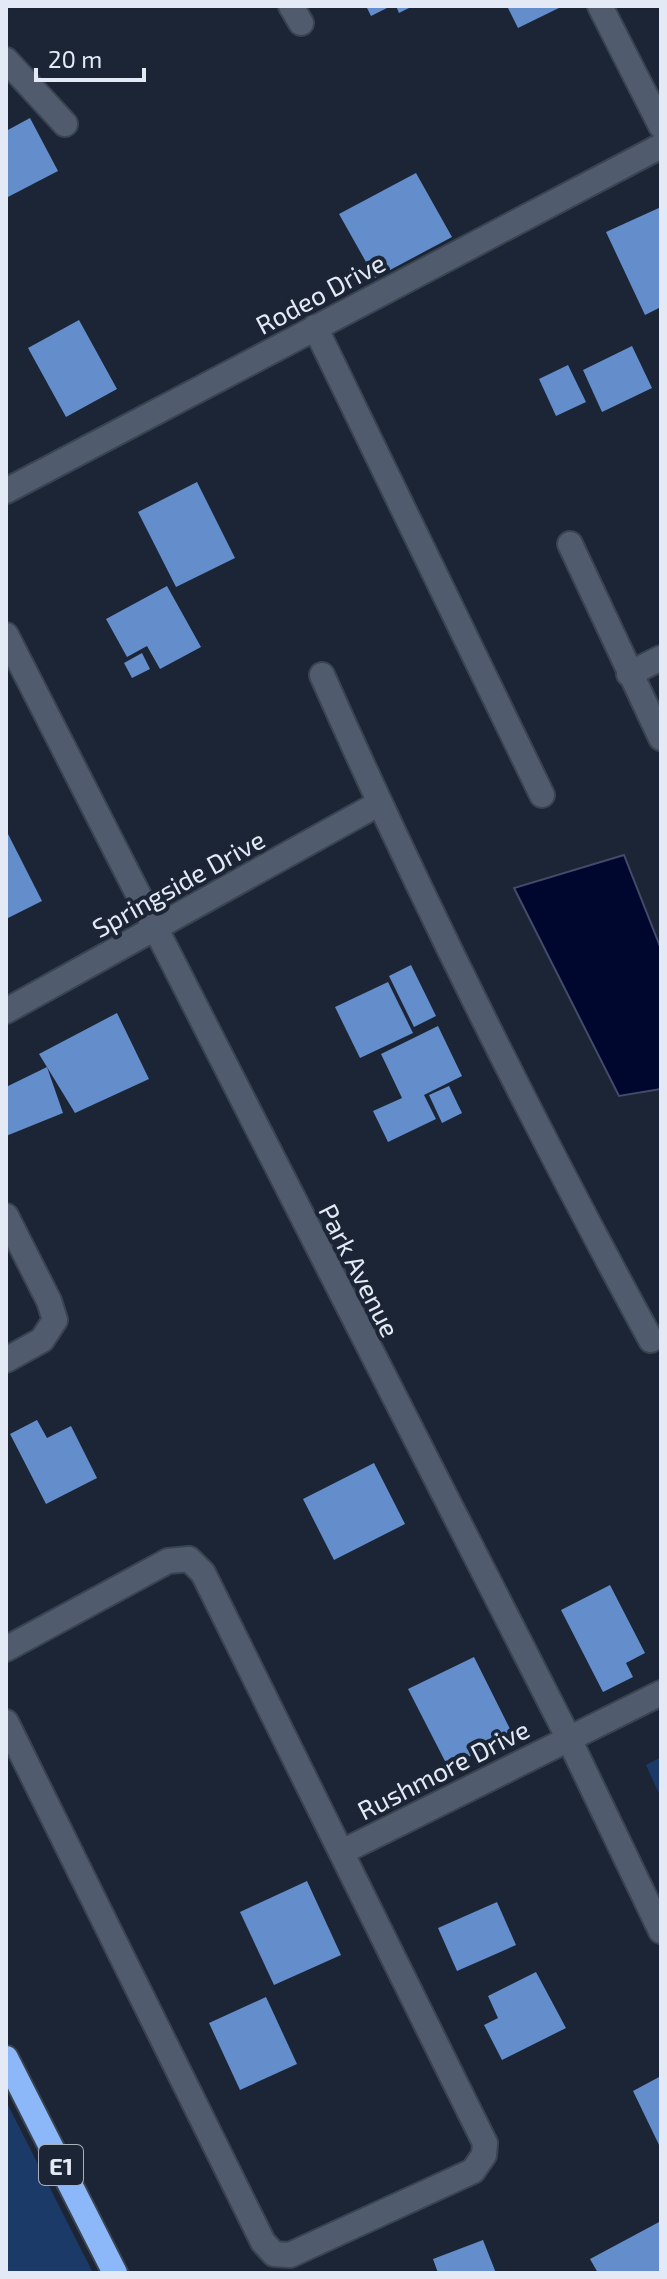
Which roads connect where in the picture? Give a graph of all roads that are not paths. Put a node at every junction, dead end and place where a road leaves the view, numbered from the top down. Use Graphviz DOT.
graph roads {
  1 [pos="600,6"];
  2 [pos="6,60"];
  3 [pos="65,124"];
  4 [pos="661,126"];
  5 [pos="661,146"];
  6 [pos="315,327"];
  7 [pos="6,491"];
  8 [pos="570,544"];
  9 [pos="6,635"];
  10 [pos="661,658"];
  11 [pos="629,674"];
  12 [pos="322,675"];
  13 [pos="661,738"];
  14 [pos="542,795"];
  15 [pos="378,804"];
  16 [pos="153,929"];
  17 [pos="6,1011"];
  18 [pos="6,1216"];
  19 [pos="651,1340"];
  20 [pos="6,1360"];
  21 [pos="6,1649"];
  22 [pos="661,1693"];
  23 [pos="6,1722"];
  24 [pos="568,1737"];
  25 [pos="344,1851"];
  26 [pos="661,1931"];
  27 [pos="6,2058"];
  28 [pos="115,2273"];
  1 -- 4 [label="street"];
  2 -- 3 [label="street"];
  5 -- 6 [label="street, Rodeo Drive"];
  6 -- 7 [label="street, Rodeo Drive"];
  6 -- 14 [label="street"];
  8 -- 11 [label="street"];
  9 -- 16 [label="street, Park Avenue"];
  10 -- 11 [label="street"];
  11 -- 13 [label="street"];
  12 -- 15 [label="street"];
  15 -- 16 [label="street, Springside Drive"];
  15 -- 19 [label="street"];
  16 -- 17 [label="street, Springside Drive"];
  16 -- 24 [label="street, Park Avenue"];
  18 -- 20 [label="street"];
  21 -- 25 [label="street"];
  22 -- 24 [label="street, Rushmore Drive"];
  23 -- 25 [label="street"];
  24 -- 25 [label="street, Rushmore Drive"];
  24 -- 26 [label="street, Park Avenue"];
  27 -- 28 [label="highway, E1"];
}
